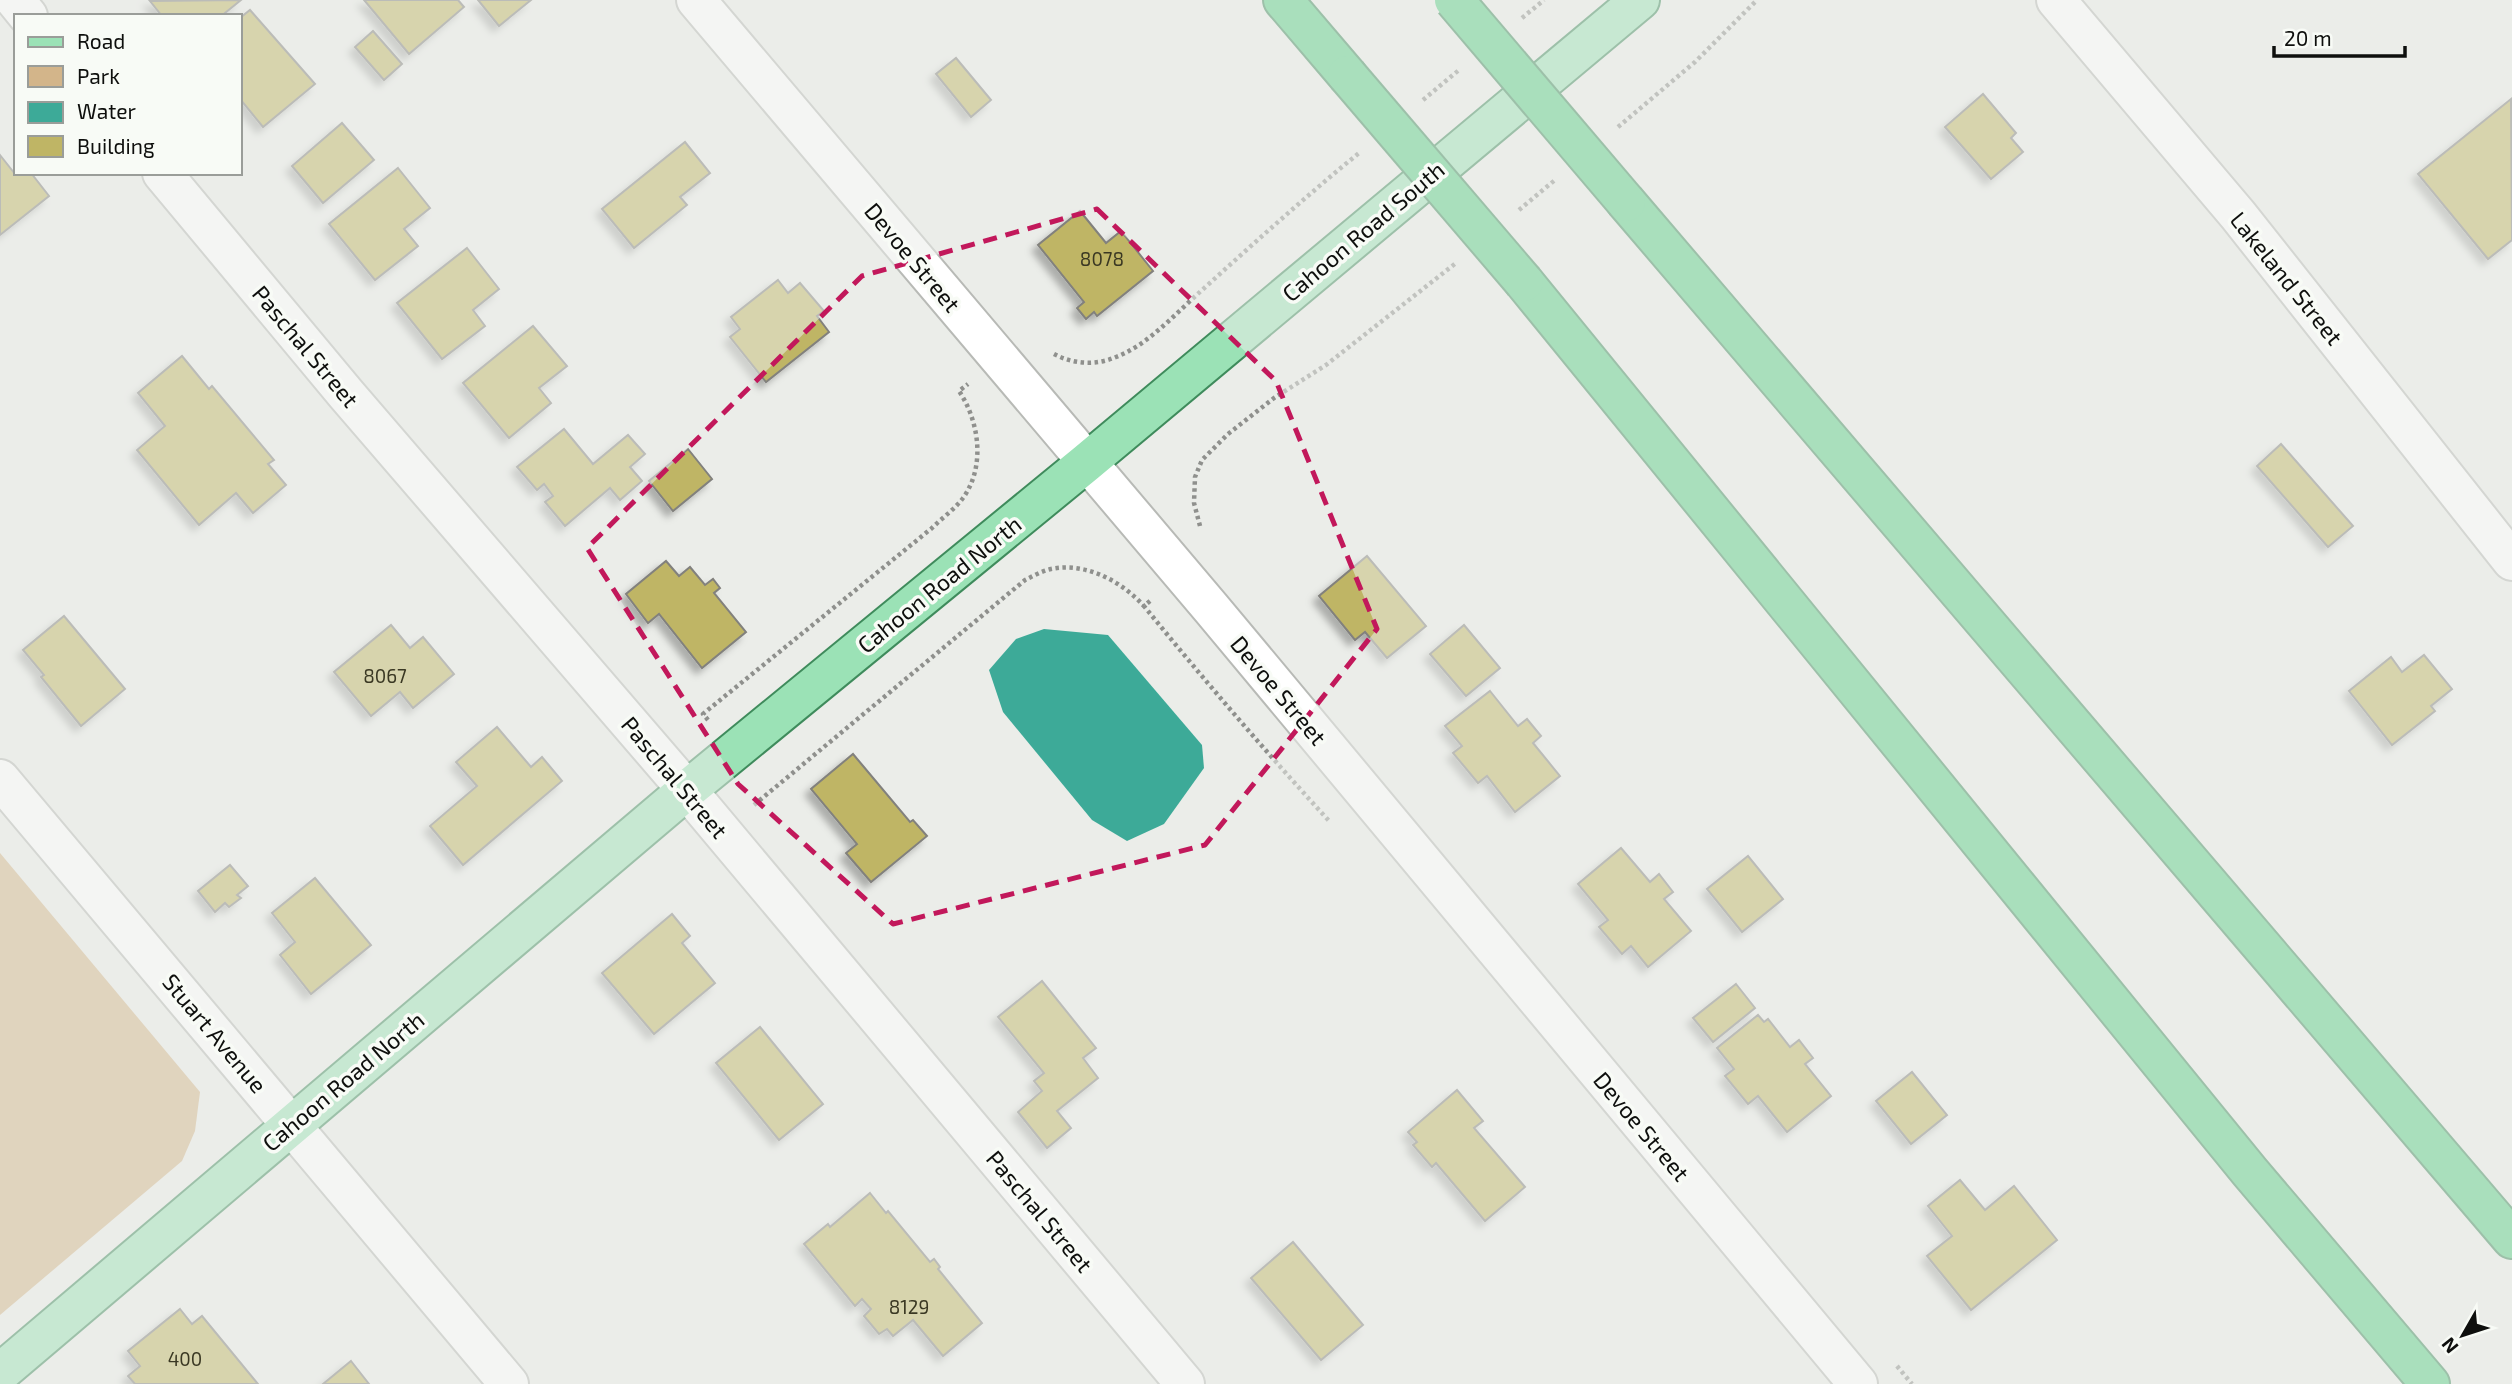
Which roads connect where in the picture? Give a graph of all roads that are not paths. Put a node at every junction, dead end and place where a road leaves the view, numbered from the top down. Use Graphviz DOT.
graph roads {
  1 [pos="15,0"];
  2 [pos="696,0"];
  3 [pos="1283,0"];
  4 [pos="1454,0"];
  5 [pos="1640,0"];
  6 [pos="2056,0"];
  7 [pos="26,14"];
  8 [pos="164,175"];
  9 [pos="1086,463"];
  10 [pos="2512,561"];
  11 [pos="0,779"];
  12 [pos="687,790"];
  13 [pos="292,1124"];
  14 [pos="2512,1239"];
  15 [pos="0,1373"];
  16 [pos="509,1384"];
  17 [pos="1185,1384"];
  18 [pos="1858,1384"];
  19 [pos="2430,1384"];
  1 -- 7 [label="street"];
  2 -- 9 [label="street, Devoe Street"];
  3 -- 19 [label="highway, bridge"];
  4 -- 14 [label="highway, bridge"];
  5 -- 9 [label="main road, Cahoon Road South"];
  6 -- 10 [label="street, Lakeland Street"];
  8 -- 12 [label="street, Paschal Street"];
  9 -- 12 [label="main road, Cahoon Road North"];
  9 -- 18 [label="street, Devoe Street"];
  11 -- 13 [label="street, Stuart Avenue"];
  12 -- 13 [label="main road, Cahoon Road North"];
  12 -- 17 [label="street, Paschal Street"];
  13 -- 15 [label="main road, Cahoon Road North"];
  13 -- 16 [label="street, Stuart Avenue"];
}
